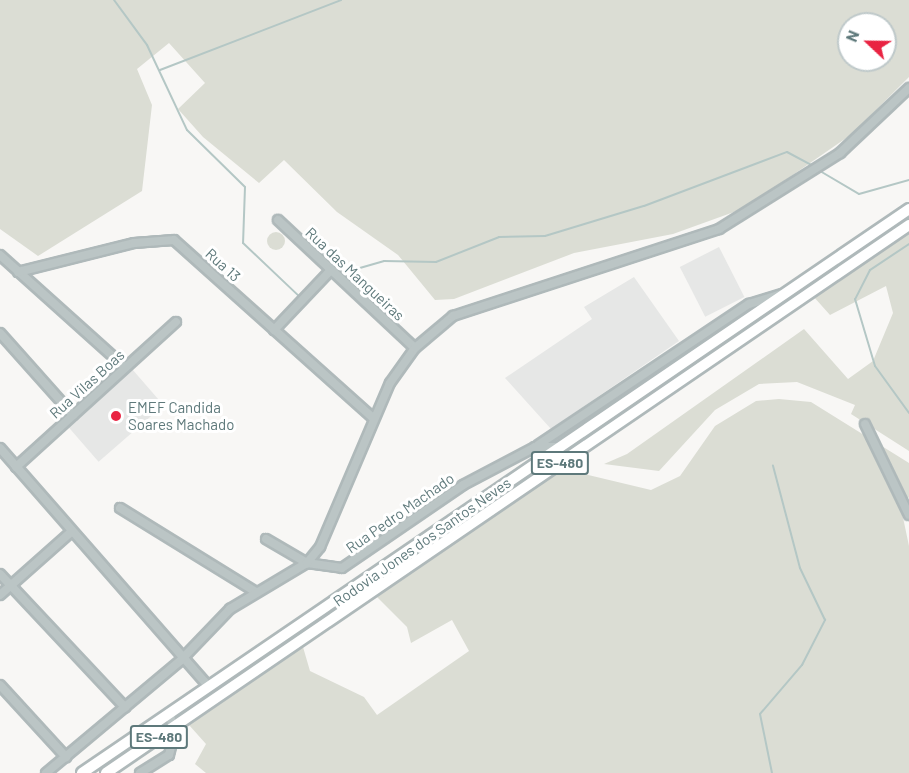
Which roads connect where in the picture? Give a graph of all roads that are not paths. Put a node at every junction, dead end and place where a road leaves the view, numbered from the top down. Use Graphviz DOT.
graph roads {
  1 [pos="909,88"];
  2 [pos="909,209"];
  3 [pos="278,220"];
  4 [pos="909,225"];
  5 [pos="0,255"];
  6 [pos="331,270"];
  7 [pos="18,272"];
  8 [pos="787,293"];
  9 [pos="176,322"];
  10 [pos="274,330"];
  11 [pos="0,333"];
  12 [pos="415,348"];
  13 [pos="125,367"];
  14 [pos="73,416"];
  15 [pos="373,418"];
  16 [pos="865,424"];
  17 [pos="535,447"];
  18 [pos="561,447"];
  19 [pos="0,448"];
  20 [pos="16,466"];
  21 [pos="120,508"];
  22 [pos="909,515"];
  23 [pos="71,532"];
  24 [pos="267,539"];
  25 [pos="307,563"];
  26 [pos="0,574"];
  27 [pos="11,585"];
  28 [pos="256,592"];
  29 [pos="0,595"];
  30 [pos="181,660"];
  31 [pos="0,686"];
  32 [pos="209,687"];
  33 [pos="125,707"];
  34 [pos="170,714"];
  35 [pos="174,727"];
  36 [pos="66,757"];
  37 [pos="46,773"];
  38 [pos="82,773"];
  39 [pos="106,773"];
  40 [pos="140,773"];
  1 -- 12 [label="street"];
  2 -- 8 [label="main road, Rodovia Jones dos Santos Neves / ES-480"];
  3 -- 6 [label="street, Rua das Mangueiras"];
  4 -- 35 [label="main road, Rodovia Jones dos Santos Neves / ES-480"];
  5 -- 7 [label="street"];
  6 -- 10 [label="street"];
  6 -- 12 [label="street, Rua das Mangueiras"];
  7 -- 10 [label="street, Rua 13"];
  7 -- 13 [label="street"];
  8 -- 17 [label="street, Rua Pedro Machado"];
  8 -- 18 [label="main road, Rodovia Jones dos Santos Neves / ES-480"];
  9 -- 13 [label="street, Rua Vilas Boas"];
  10 -- 15 [label="street, Rua 13"];
  11 -- 14 [label="street"];
  12 -- 15 [label="street"];
  13 -- 14 [label="street, Rua Vilas Boas"];
  14 -- 20 [label="street, Rua Vilas Boas"];
  15 -- 25 [label="street"];
  16 -- 22 [label="street"];
  17 -- 18 [label="street, Rua Pedro Machado"];
  17 -- 25 [label="street, Rua Pedro Machado"];
  18 -- 32 [label="main road, Rodovia Jones dos Santos Neves / ES-480"];
  19 -- 20 [label="street"];
  20 -- 23 [label="street"];
  21 -- 28 [label="street"];
  23 -- 27 [label="street"];
  23 -- 30 [label="street"];
  24 -- 25 [label="street"];
  25 -- 28 [label="street"];
  26 -- 27 [label="street"];
  27 -- 29 [label="street"];
  27 -- 33 [label="street"];
  28 -- 30 [label="street"];
  30 -- 32 [label="street"];
  30 -- 33 [label="street"];
  31 -- 36 [label="street"];
  32 -- 34 [label="main road, Rodovia Jones dos Santos Neves / ES-480"];
  33 -- 36 [label="street"];
  34 -- 35 [label="street"];
  34 -- 38 [label="main road, Rodovia Jones dos Santos Neves / ES-480"];
  35 -- 39 [label="main road, Rodovia Jones dos Santos Neves / ES-480"];
  35 -- 40 [label="street"];
  36 -- 37 [label="street"];
}
